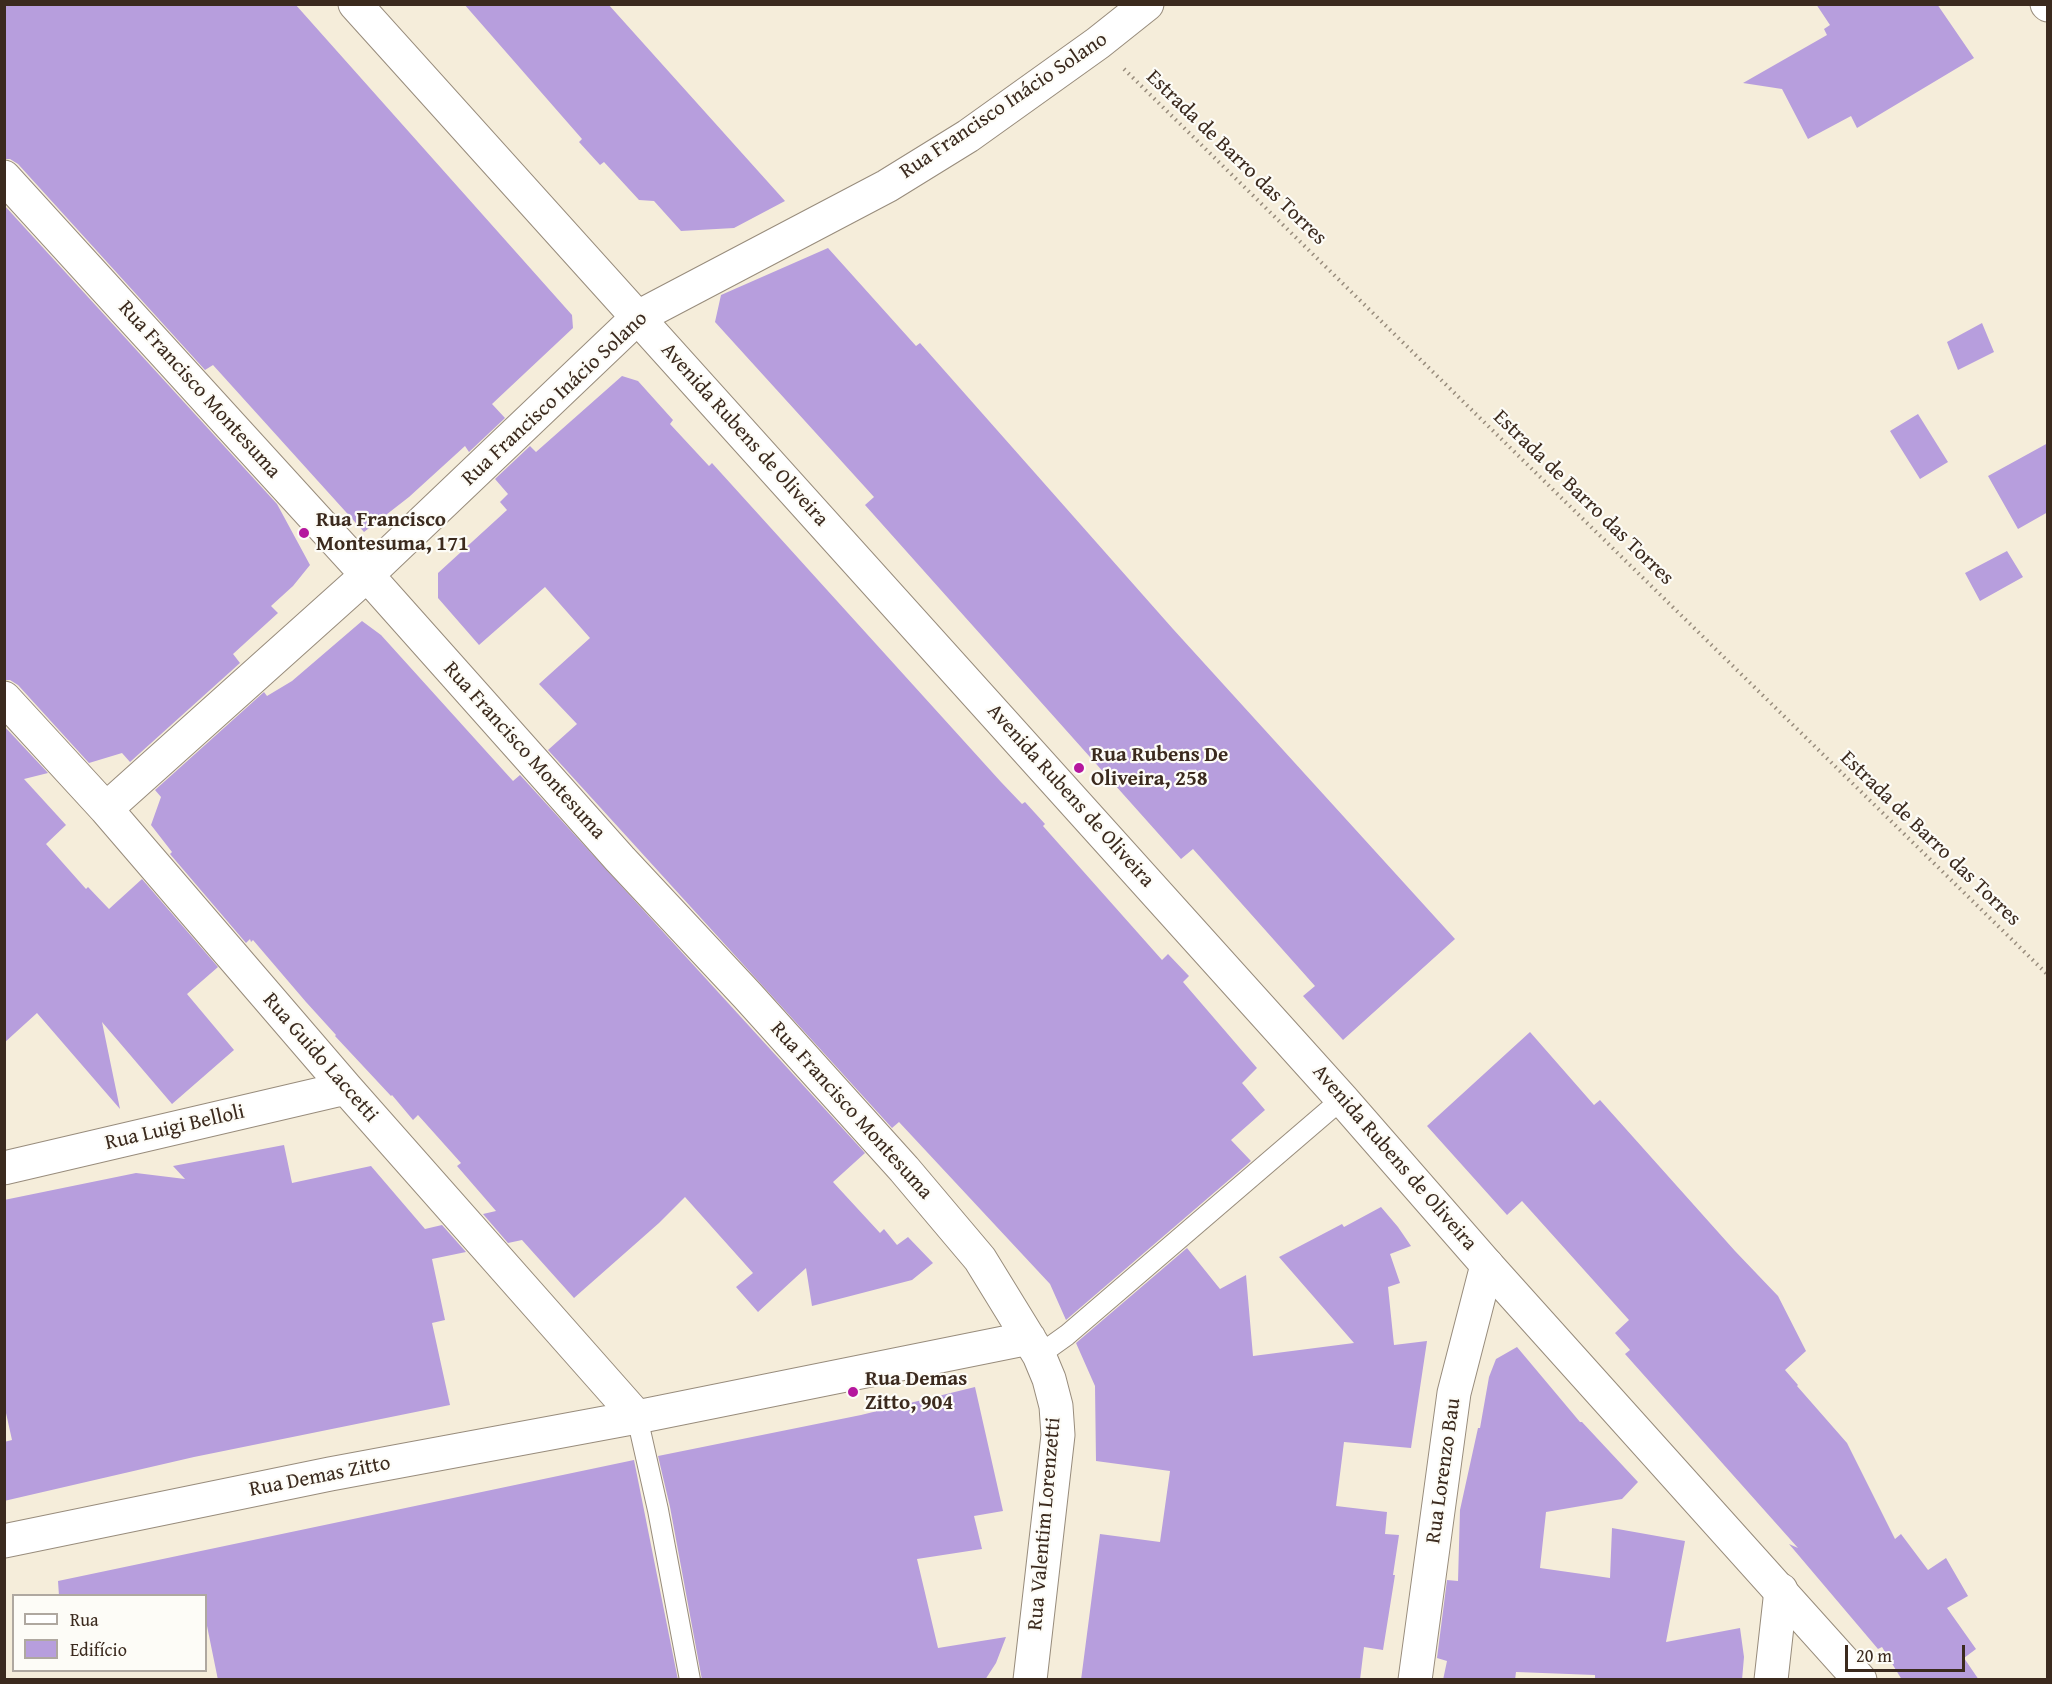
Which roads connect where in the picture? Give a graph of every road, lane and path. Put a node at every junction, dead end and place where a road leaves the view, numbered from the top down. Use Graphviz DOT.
graph roads {
  1 [pos="355,4"];
  2 [pos="1147,4"];
  3 [pos="1098,43"];
  4 [pos="4,177"];
  5 [pos="638,317"];
  6 [pos="368,575"];
  7 [pos="4,698"];
  8 [pos="106,809"];
  9 [pos="2048,975"];
  10 [pos="346,1088"];
  11 [pos="1342,1099"];
  12 [pos="4,1168"];
  13 [pos="1487,1265"];
  14 [pos="1034,1347"];
  15 [pos="637,1417"];
  16 [pos="4,1541"];
  17 [pos="1781,1590"];
  18 [pos="690,1680"];
  19 [pos="1030,1680"];
  20 [pos="1415,1680"];
  21 [pos="1771,1680"];
  22 [pos="1860,1680"];
  1 -- 5 [label="street, Avenida Rubens de Oliveira"];
  2 -- 3 [label="street, Rua Francisco Inácio Solano"];
  3 -- 5 [label="street, Rua Francisco Inácio Solano"];
  3 -- 9 [label="path, Estrada de Barro das Torres"];
  4 -- 6 [label="street, Rua Francisco Montesuma"];
  5 -- 6 [label="street, Rua Francisco Inácio Solano"];
  5 -- 11 [label="street, Avenida Rubens de Oliveira"];
  6 -- 8 [label="street, Rua Francisco Inácio Solano"];
  6 -- 14 [label="street, Rua Francisco Montesuma"];
  7 -- 8 [label="street, Rua Guido Laccetti"];
  8 -- 10 [label="street, Rua Guido Laccetti"];
  10 -- 12 [label="street, Rua Luigi Belloli"];
  10 -- 15 [label="street, Rua Guido Laccetti"];
  11 -- 13 [label="street, Avenida Rubens de Oliveira"];
  11 -- 14 [label="lane"];
  13 -- 17 [label="street, Avenida Rubens de Oliveira"];
  13 -- 20 [label="street, Rua Lorenzo Bau"];
  14 -- 15 [label="street, Rua Demas Zitto"];
  14 -- 19 [label="street, Rua Valentim Lorenzetti"];
  15 -- 16 [label="street, Rua Demas Zitto"];
  15 -- 18 [label="lane"];
  17 -- 21 [label="street"];
  17 -- 22 [label="street, Avenida Rubens de Oliveira"];
}
